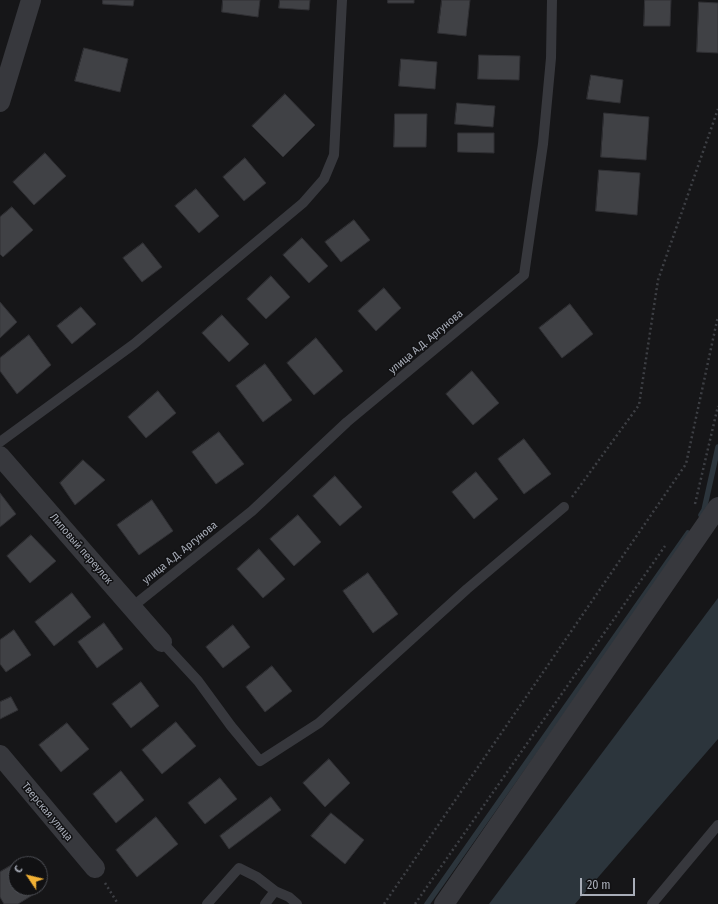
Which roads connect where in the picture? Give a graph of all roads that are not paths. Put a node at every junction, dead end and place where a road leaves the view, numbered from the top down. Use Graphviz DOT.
graph roads {
  1 [pos="31,0"];
  2 [pos="342,0"];
  3 [pos="552,0"];
  4 [pos="0,102"];
  5 [pos="0,442"];
  6 [pos="0,456"];
  7 [pos="564,507"];
  8 [pos="718,507"];
  9 [pos="132,607"];
  10 [pos="162,642"];
  11 [pos="0,755"];
  12 [pos="718,825"];
  13 [pos="95,868"];
  14 [pos="275,891"];
  15 [pos="208,904"];
  16 [pos="265,904"];
  17 [pos="297,904"];
  18 [pos="444,904"];
  19 [pos="652,904"];
  1 -- 4 [label="street"];
  2 -- 5 [label="lane"];
  3 -- 9 [label="lane, улица А.Д. Аргунова"];
  6 -- 9 [label="street, Липовый переулок"];
  7 -- 10 [label="lane"];
  8 -- 18 [label="street"];
  9 -- 10 [label="street, Липовый переулок"];
  11 -- 13 [label="street, Тверская улица"];
  12 -- 19 [label="lane"];
  14 -- 15 [label="lane"];
  14 -- 16 [label="lane"];
  14 -- 17 [label="lane"];
}
